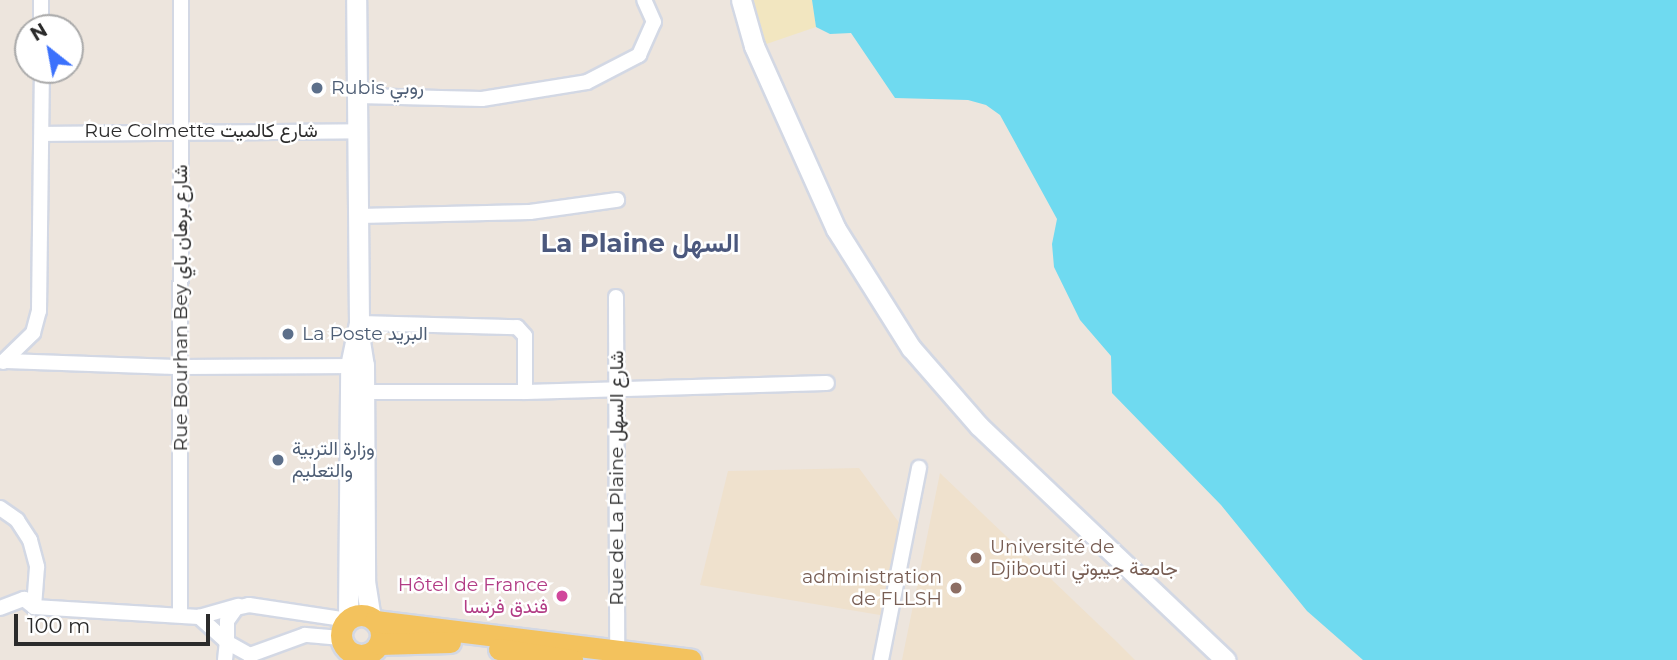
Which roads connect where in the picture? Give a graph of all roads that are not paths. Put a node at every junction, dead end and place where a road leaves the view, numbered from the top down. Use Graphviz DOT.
graph roads {
  1 [pos="181,0"];
  2 [pos="356,0"];
  3 [pos="644,0"];
  4 [pos="741,0"];
  5 [pos="42,84"];
  6 [pos="358,96"];
  7 [pos="180,129"];
  8 [pos="359,131"];
  9 [pos="42,134"];
  10 [pos="617,200"];
  11 [pos="359,216"];
  12 [pos="617,297"];
  13 [pos="358,328"];
  14 [pos="3,362"];
  15 [pos="357,366"];
  16 [pos="182,368"];
  17 [pos="827,383"];
  18 [pos="619,387"];
  19 [pos="357,392"];
  20 [pos="525,392"];
  21 [pos="919,468"];
  22 [pos="0,508"];
  23 [pos="243,605"];
  24 [pos="34,607"];
  25 [pos="0,608"];
  26 [pos="180,615"];
  27 [pos="198,617"];
  28 [pos="311,617"];
  29 [pos="373,619"];
  30 [pos="305,635"];
  31 [pos="440,641"];
  32 [pos="227,642"];
  33 [pos="346,642"];
  34 [pos="376,652"];
  35 [pos="617,656"];
  36 [pos="246,658"];
  37 [pos="225,660"];
  38 [pos="399,660"];
  39 [pos="572,660"];
  40 [pos="691,660"];
  41 [pos="881,660"];
  42 [pos="1226,660"];
  1 -- 7 [label="street, Rue Bourhan Bey شارع برهان باي"];
  2 -- 6 [label="main road"];
  3 -- 6 [label="street"];
  4 -- 42 [label="main road"];
  5 -- 9 [label="street"];
  6 -- 8 [label="main road"];
  7 -- 8 [label="street, Rue Colmette شارع كالميت"];
  7 -- 9 [label="street, Rue Colmette شارع كالميت"];
  7 -- 16 [label="street, Rue Bourhan Bey شارع برهان باي"];
  8 -- 11 [label="main road"];
  9 -- 14 [label="street"];
  10 -- 11 [label="street"];
  11 -- 13 [label="main road"];
  12 -- 18 [label="street, Rue de La Plaine شارع السهل"];
  13 -- 15 [label="main road"];
  13 -- 20 [label="street"];
  14 -- 16 [label="street"];
  15 -- 16 [label="street"];
  15 -- 19 [label="main road"];
  16 -- 26 [label="street, Rue Bourhan Bey شارع برهان باي"];
  17 -- 18 [label="street"];
  18 -- 20 [label="street"];
  18 -- 35 [label="street, Rue de La Plaine شارع السهل"];
  19 -- 20 [label="street"];
  19 -- 29 [label="main road"];
  19 -- 33 [label="main road"];
  21 -- 41 [label="street"];
  22 -- 24 [label="street"];
  23 -- 27 [label="street"];
  23 -- 28 [label="street"];
  23 -- 32 [label="street"];
  24 -- 25 [label="street"];
  24 -- 26 [label="street"];
  26 -- 27 [label="street"];
  27 -- 32 [label="street"];
  28 -- 30 [label="street"];
  28 -- 33 [label="street"];
  29 -- 33 [label="main road"];
  29 -- 34 [label="main road"];
  29 -- 35 [label="main road"];
  30 -- 33 [label="street"];
  30 -- 36 [label="street"];
  31 -- 34 [label="main road"];
  31 -- 38 [label="main road"];
  31 -- 39 [label="main road"];
  32 -- 36 [label="street"];
  32 -- 37 [label="street"];
  33 -- 34 [label="main road"];
  35 -- 40 [label="main road"];
}
